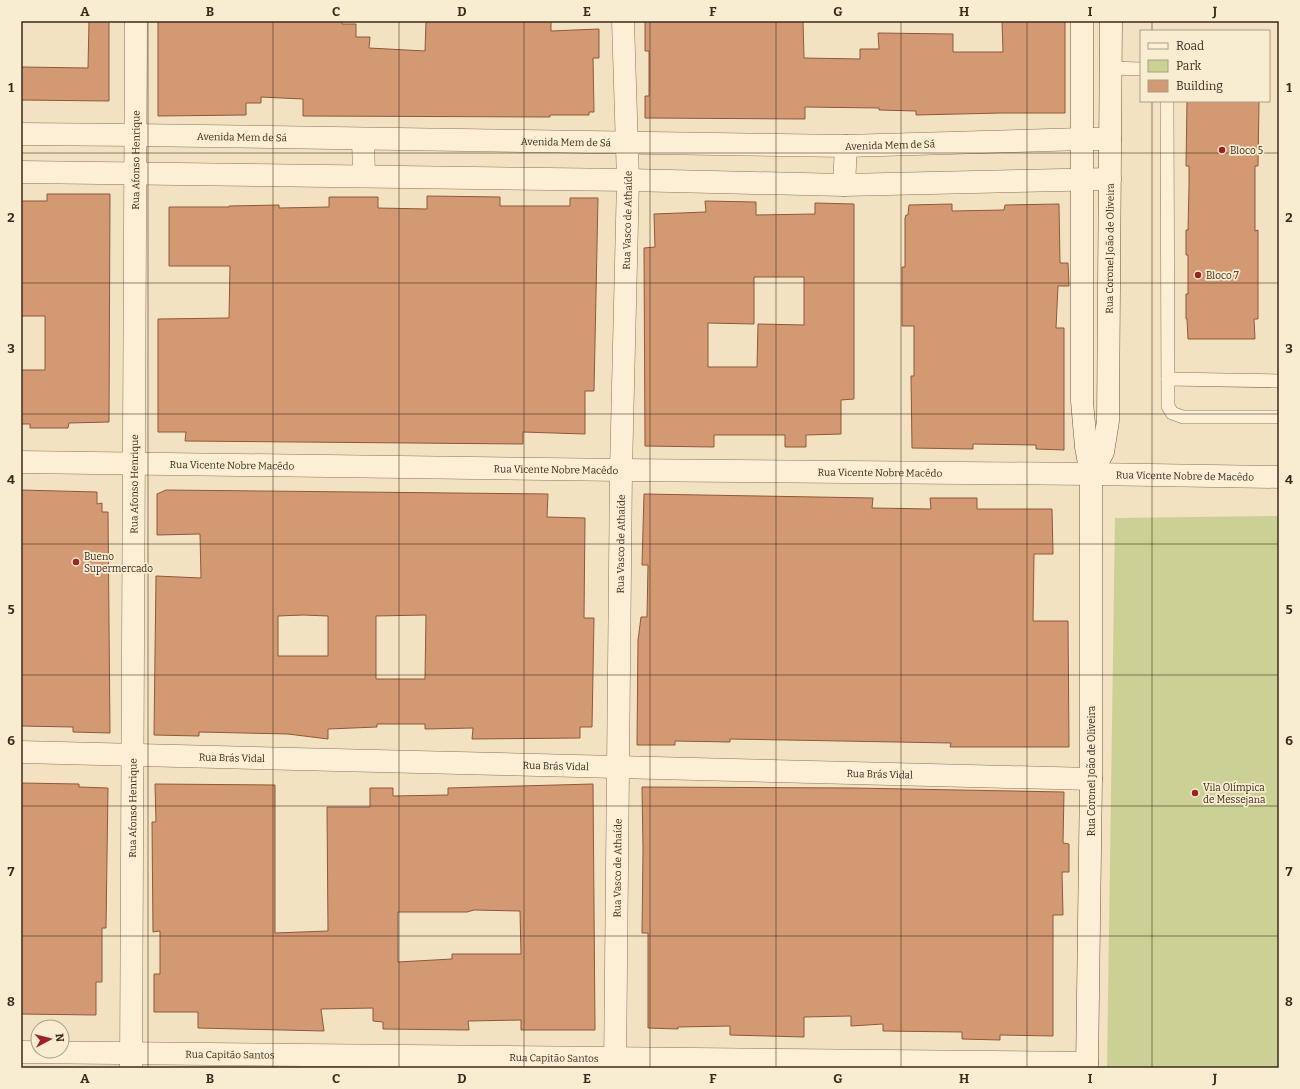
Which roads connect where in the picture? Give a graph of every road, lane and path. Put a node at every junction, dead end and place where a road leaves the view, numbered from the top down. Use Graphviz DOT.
graph roads {
  1 [pos="136,21"];
  2 [pos="623,21"];
  3 [pos="1082,21"];
  4 [pos="1111,21"];
  5 [pos="1111,68"];
  6 [pos="1140,69"];
  7 [pos="1167,102"];
  8 [pos="21,134"];
  9 [pos="135,134"];
  10 [pos="363,139"];
  11 [pos="1083,139"];
  12 [pos="1110,139"];
  13 [pos="627,144"];
  14 [pos="846,146"];
  15 [pos="21,172"];
  16 [pos="135,174"];
  17 [pos="364,176"];
  18 [pos="1082,179"];
  19 [pos="628,180"];
  20 [pos="1110,180"];
  21 [pos="844,185"];
  22 [pos="1168,379"];
  23 [pos="1279,380"];
  24 [pos="1279,417"];
  25 [pos="21,462"];
  26 [pos="134,463"];
  27 [pos="621,470"];
  28 [pos="1091,474"];
  29 [pos="1279,477"];
  30 [pos="21,752"];
  31 [pos="132,754"];
  32 [pos="618,767"];
  33 [pos="1091,779"];
  34 [pos="21,1052"];
  35 [pos="131,1060"];
  36 [pos="615,1063"];
  37 [pos="1087,1065"];
  1 -- 9 [label="street, Rua Afonso Henrique"];
  2 -- 13 [label="street, Rua Vasco de Athaíde"];
  3 -- 11 [label="street, Rua Coronel João de Oliveira"];
  4 -- 5 [label="street, Rua Coronel João de Oliveira"];
  5 -- 6 [label="lane"];
  5 -- 12 [label="street, Rua Coronel João de Oliveira"];
  7 -- 22 [label="lane"];
  8 -- 9 [label="street, Avenida Mem de Sá"];
  9 -- 10 [label="street, Avenida Mem de Sá"];
  9 -- 16 [label="street, Rua Afonso Henrique"];
  10 -- 13 [label="street, Avenida Mem de Sá"];
  10 -- 17 [label="street"];
  11 -- 12 [label="street, Avenida Mem de Sá"];
  11 -- 14 [label="street, Avenida Mem de Sá"];
  11 -- 18 [label="street, Rua Coronel João de Oliveira"];
  12 -- 20 [label="street, Rua Coronel João de Oliveira"];
  13 -- 14 [label="street, Avenida Mem de Sá"];
  13 -- 19 [label="street, Rua Vasco de Athaíde"];
  14 -- 21 [label="street"];
  15 -- 16 [label="street"];
  16 -- 17 [label="street"];
  16 -- 26 [label="street, Rua Afonso Henrique"];
  17 -- 19 [label="street"];
  18 -- 20 [label="street"];
  18 -- 21 [label="street"];
  18 -- 28 [label="street, Rua Coronel João de Oliveira"];
  19 -- 21 [label="street"];
  19 -- 27 [label="street, Rua Vasco de Athaíde"];
  20 -- 28 [label="street, Rua Coronel João de Oliveira"];
  22 -- 23 [label="lane"];
  22 -- 24 [label="lane"];
  25 -- 26 [label="street, Rua Vicente Nobre Macêdo"];
  26 -- 27 [label="street, Rua Vicente Nobre Macêdo"];
  26 -- 31 [label="street, Rua Afonso Henrique"];
  27 -- 28 [label="street, Rua Vicente Nobre Macêdo"];
  27 -- 32 [label="street, Rua Vasco de Athaíde"];
  28 -- 29 [label="street, Rua Vicente Nobre de Macêdo"];
  28 -- 33 [label="street, Rua Coronel João de Oliveira"];
  30 -- 31 [label="street, Rua Brás Vidal"];
  31 -- 32 [label="street, Rua Brás Vidal"];
  31 -- 35 [label="street, Rua Afonso Henrique"];
  32 -- 33 [label="street, Rua Brás Vidal"];
  32 -- 36 [label="street, Rua Vasco de Athaíde"];
  33 -- 37 [label="street, Rua Coronel João de Oliveira"];
  34 -- 35 [label="street, Rua Capitão Santos"];
  35 -- 36 [label="street, Rua Capitão Santos"];
  36 -- 37 [label="street, Rua Capitão Santos"];
}
